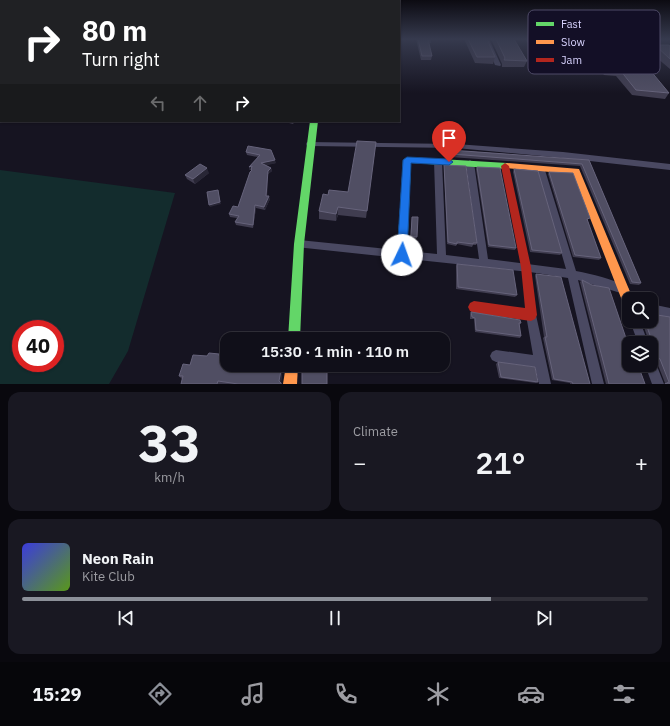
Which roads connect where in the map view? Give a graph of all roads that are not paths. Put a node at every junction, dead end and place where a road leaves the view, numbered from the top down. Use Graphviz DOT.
graph roads {
  1 [pos="494,57"];
  2 [pos="498,65"];
  3 [pos="314,122"];
  4 [pos="310,144"];
  5 [pos="438,161"];
  6 [pos="470,163"];
  7 [pos="505,166"];
  8 [pos="670,167"];
  9 [pos="541,169"];
  10 [pos="299,244"];
  11 [pos="402,255"];
  12 [pos="442,259"];
  13 [pos="484,263"];
  14 [pos="526,267"];
  15 [pos="572,274"];
  16 [pos="624,289"];
  17 [pos="625,292"];
  18 [pos="474,307"];
  19 [pos="658,310"];
  20 [pos="670,313"];
  21 [pos="531,315"];
  22 [pos="294,332"];
  23 [pos="496,356"];
  24 [pos="540,362"];
  25 [pos="291,372"];
  26 [pos="654,372"];
  27 [pos="290,384"];
  28 [pos="544,384"];
  29 [pos="598,384"];
  30 [pos="658,384"];
  1 -- 2 [label="street"];
  3 -- 4 [label="street"];
  4 -- 8 [label="street"];
  4 -- 10 [label="street"];
  5 -- 6 [label="street"];
  5 -- 11 [label="street"];
  5 -- 12 [label="street"];
  6 -- 7 [label="street"];
  6 -- 13 [label="street"];
  7 -- 9 [label="street"];
  7 -- 14 [label="street"];
  9 -- 15 [label="street"];
  9 -- 16 [label="street"];
  10 -- 11 [label="street"];
  10 -- 22 [label="street"];
  11 -- 12 [label="street"];
  12 -- 13 [label="street"];
  13 -- 14 [label="street"];
  14 -- 15 [label="street"];
  14 -- 21 [label="street"];
  15 -- 16 [label="street"];
  15 -- 29 [label="street"];
  16 -- 17 [label="street"];
  18 -- 21 [label="street"];
  19 -- 20 [label="street"];
  21 -- 24 [label="street"];
  23 -- 24 [label="street"];
  24 -- 28 [label="street"];
  25 -- 27 [label="street"];
  26 -- 30 [label="street"];
}
